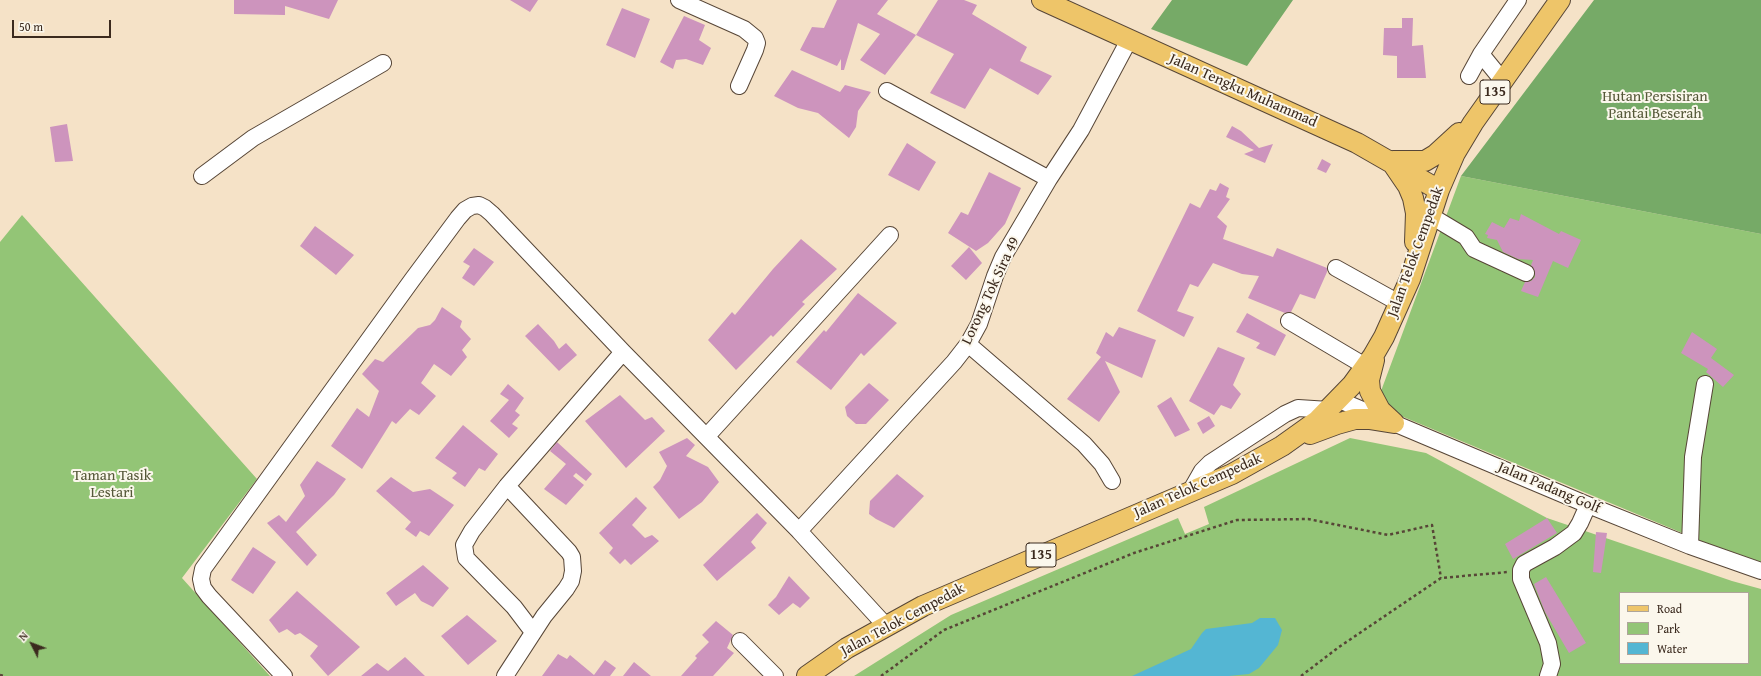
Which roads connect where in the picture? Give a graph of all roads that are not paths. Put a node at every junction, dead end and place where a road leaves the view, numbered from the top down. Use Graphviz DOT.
graph roads {
  1 [pos="680,0"];
  2 [pos="1042,0"];
  3 [pos="1518,0"];
  4 [pos="1559,0"];
  5 [pos="1129,40"];
  6 [pos="1481,54"];
  7 [pos="383,63"];
  8 [pos="1469,76"];
  9 [pos="1503,81"];
  10 [pos="739,86"];
  11 [pos="887,90"];
  12 [pos="1484,107"];
  13 [pos="1391,160"];
  14 [pos="202,176"];
  15 [pos="1049,179"];
  16 [pos="1439,190"];
  17 [pos="1431,216"];
  18 [pos="890,235"];
  19 [pos="1336,268"];
  20 [pos="1526,273"];
  21 [pos="1410,279"];
  22 [pos="1399,303"];
  23 [pos="1289,321"];
  24 [pos="1384,337"];
  25 [pos="968,344"];
  26 [pos="623,352"];
  27 [pos="1365,366"];
  28 [pos="1705,384"];
  29 [pos="1334,405"];
  30 [pos="1394,423"];
  31 [pos="707,436"];
  32 [pos="1282,446"];
  33 [pos="1112,481"];
  34 [pos="507,486"];
  35 [pos="1190,492"];
  36 [pos="1588,505"];
  37 [pos="799,531"];
  38 [pos="1690,546"];
  39 [pos="1761,571"];
  40 [pos="886,626"];
  41 [pos="533,632"];
  42 [pos="740,641"];
  43 [pos="284,676"];
  44 [pos="505,676"];
  45 [pos="775,676"];
  46 [pos="807,676"];
  47 [pos="1548,676"];
  1 -- 10 [label="street"];
  2 -- 5 [label="main road, Jalan Tengku Muhammad"];
  3 -- 6 [label="street"];
  4 -- 9 [label="main road, Jalan Telok Cempedak / 135"];
  5 -- 13 [label="main road, Jalan Tengku Muhammad"];
  5 -- 15 [label="street, Lorong Tok Sira 49"];
  6 -- 8 [label="street"];
  6 -- 9 [label="street"];
  7 -- 14 [label="street"];
  9 -- 12 [label="main road, Jalan Telok Cempedak / 135"];
  11 -- 15 [label="street"];
  12 -- 13 [label="main road"];
  12 -- 16 [label="main road, Jalan Telok Cempedak / 135"];
  13 -- 16 [label="main road, Jalan Tengku Muhammad"];
  13 -- 21 [label="main road"];
  15 -- 25 [label="street, Lorong Tok Sira 49"];
  16 -- 17 [label="main road, Jalan Telok Cempedak / 135"];
  17 -- 20 [label="street"];
  17 -- 21 [label="main road, Jalan Telok Cempedak / 135"];
  18 -- 31 [label="street"];
  19 -- 22 [label="street"];
  21 -- 22 [label="main road, Jalan Telok Cempedak / 135"];
  22 -- 24 [label="main road, Jalan Telok Cempedak / 135"];
  23 -- 27 [label="street"];
  24 -- 27 [label="main road, Jalan Telok Cempedak / 135"];
  24 -- 30 [label="main road"];
  25 -- 33 [label="street"];
  25 -- 37 [label="street, Lorong Tok Sira 49"];
  26 -- 31 [label="street"];
  26 -- 34 [label="street"];
  26 -- 43 [label="street"];
  27 -- 29 [label="main road, Jalan Telok Cempedak / 135"];
  28 -- 38 [label="street"];
  29 -- 30 [label="street, Jalan Padang Golf"];
  29 -- 32 [label="main road, Jalan Telok Cempedak / 135"];
  29 -- 35 [label="street, Jalan Padang Golf"];
  30 -- 32 [label="main road"];
  30 -- 36 [label="street, Jalan Padang Golf"];
  31 -- 37 [label="street"];
  32 -- 35 [label="main road, Jalan Telok Cempedak / 135"];
  34 -- 41 [label="street"];
  34 -- 41 [label="street"];
  35 -- 40 [label="main road, Jalan Telok Cempedak / 135"];
  36 -- 38 [label="street, Jalan Padang Golf"];
  36 -- 47 [label="street"];
  37 -- 40 [label="street"];
  38 -- 39 [label="street, Jalan Padang Golf"];
  40 -- 46 [label="main road, Jalan Telok Cempedak / 135"];
  41 -- 44 [label="street"];
  42 -- 45 [label="street"];
}
